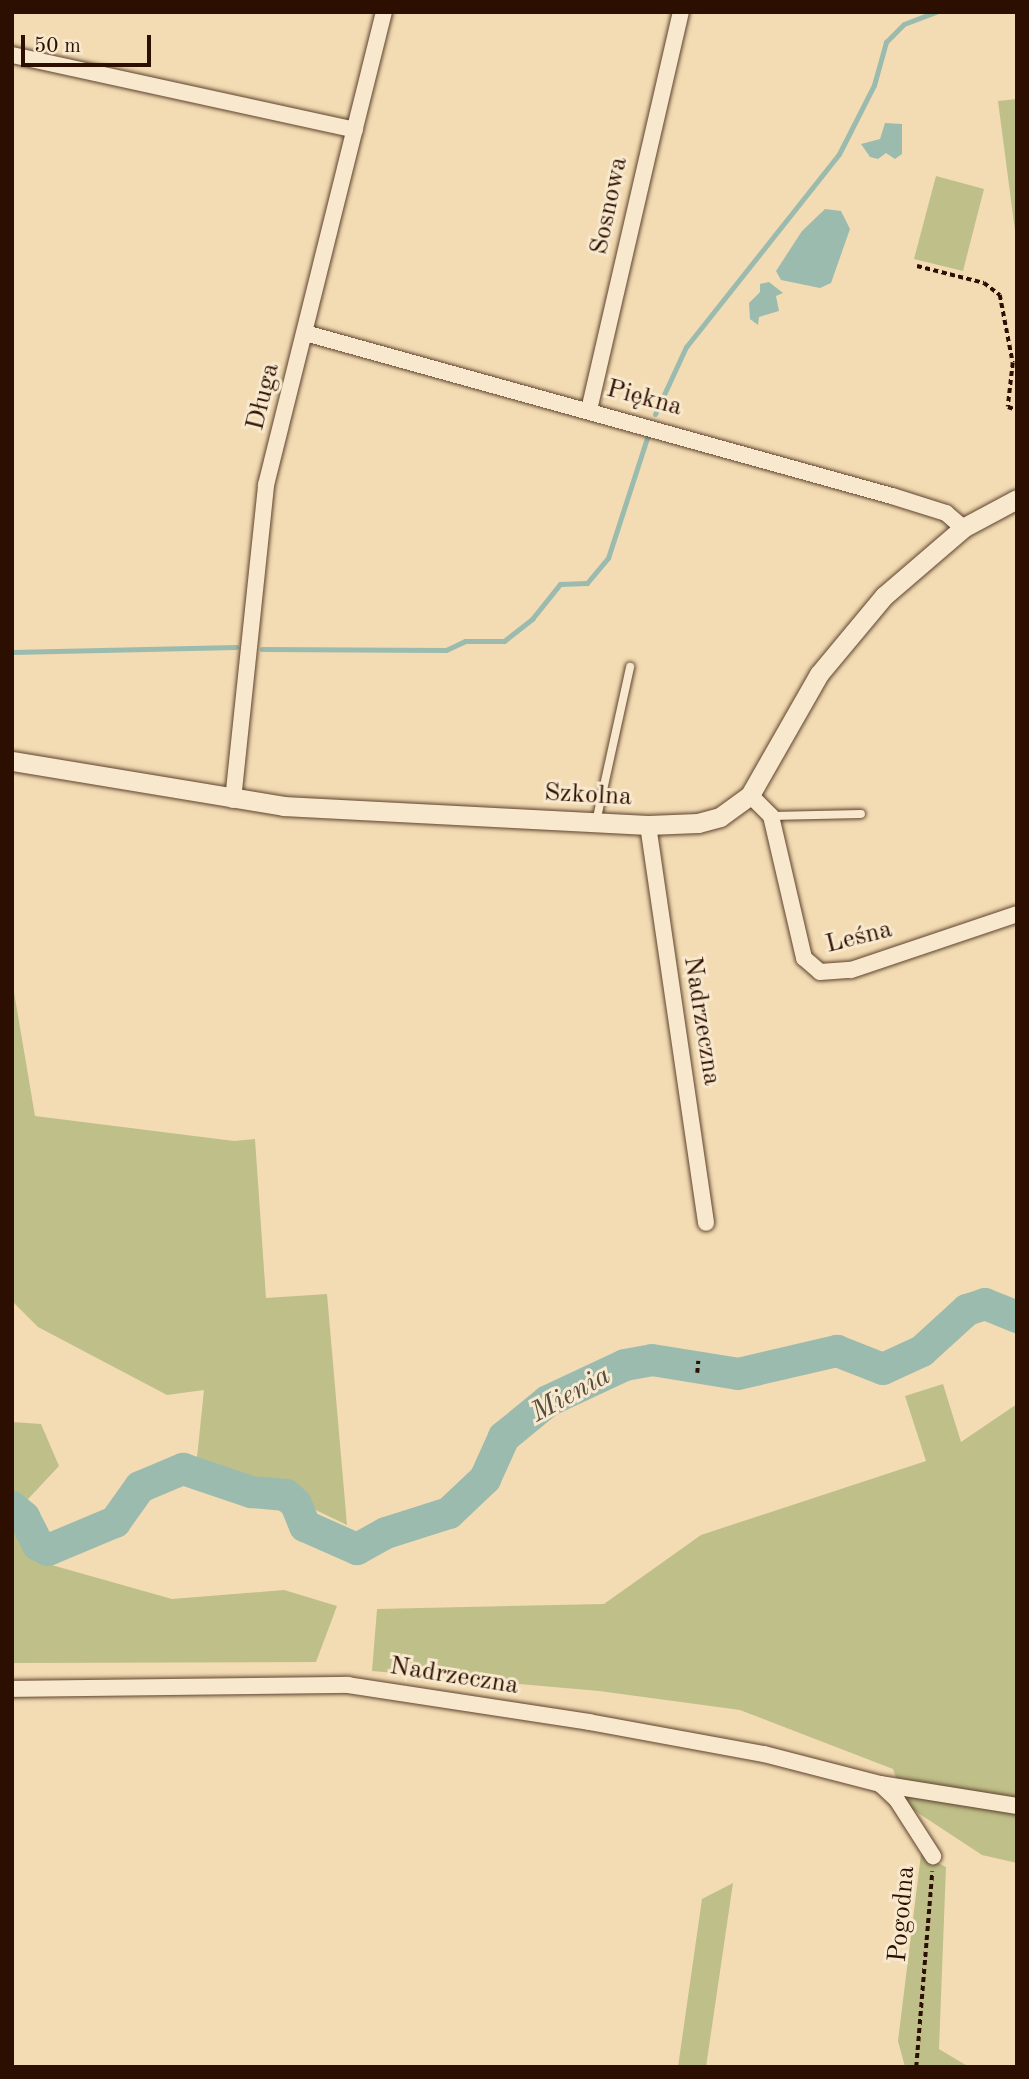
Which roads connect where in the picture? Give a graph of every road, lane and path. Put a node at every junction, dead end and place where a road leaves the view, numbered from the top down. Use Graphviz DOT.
graph roads {
  1 [pos="384,12"];
  2 [pos="681,12"];
  3 [pos="12,55"];
  4 [pos="355,130"];
  5 [pos="917,265"];
  6 [pos="305,333"];
  7 [pos="589,410"];
  8 [pos="1017,411"];
  9 [pos="1017,499"];
  10 [pos="963,528"];
  11 [pos="630,667"];
  12 [pos="12,761"];
  13 [pos="750,795"];
  14 [pos="233,800"];
  15 [pos="861,814"];
  16 [pos="771,816"];
  17 [pos="596,822"];
  18 [pos="648,825"];
  19 [pos="1017,914"];
  20 [pos="706,1223"];
  21 [pos="698,1361"];
  22 [pos="698,1373"];
  23 [pos="12,1689"];
  24 [pos="880,1784"];
  25 [pos="1017,1805"];
  26 [pos="933,1856"];
  27 [pos="916,2067"];
  1 -- 4 [label="street, Długa"];
  2 -- 7 [label="street, Sosnowa"];
  3 -- 4 [label="street"];
  4 -- 6 [label="street, Długa"];
  5 -- 8 [label="path"];
  6 -- 7 [label="street, Piękna"];
  6 -- 14 [label="street, Długa"];
  7 -- 10 [label="street, Piękna"];
  9 -- 10 [label="street, Szkolna"];
  10 -- 13 [label="street, Szkolna"];
  11 -- 17 [label="lane"];
  12 -- 14 [label="street, Szkolna"];
  13 -- 16 [label="street"];
  13 -- 18 [label="street, Szkolna"];
  14 -- 17 [label="street, Szkolna"];
  15 -- 16 [label="lane"];
  16 -- 19 [label="street, Leśna"];
  17 -- 18 [label="street, Szkolna"];
  18 -- 20 [label="street, Nadrzeczna"];
  21 -- 22 [label="path"];
  23 -- 24 [label="street, Nadrzeczna"];
  24 -- 25 [label="street, Nadrzeczna"];
  24 -- 26 [label="street, Pogodna"];
  26 -- 27 [label="path, Pogodna"];
}
